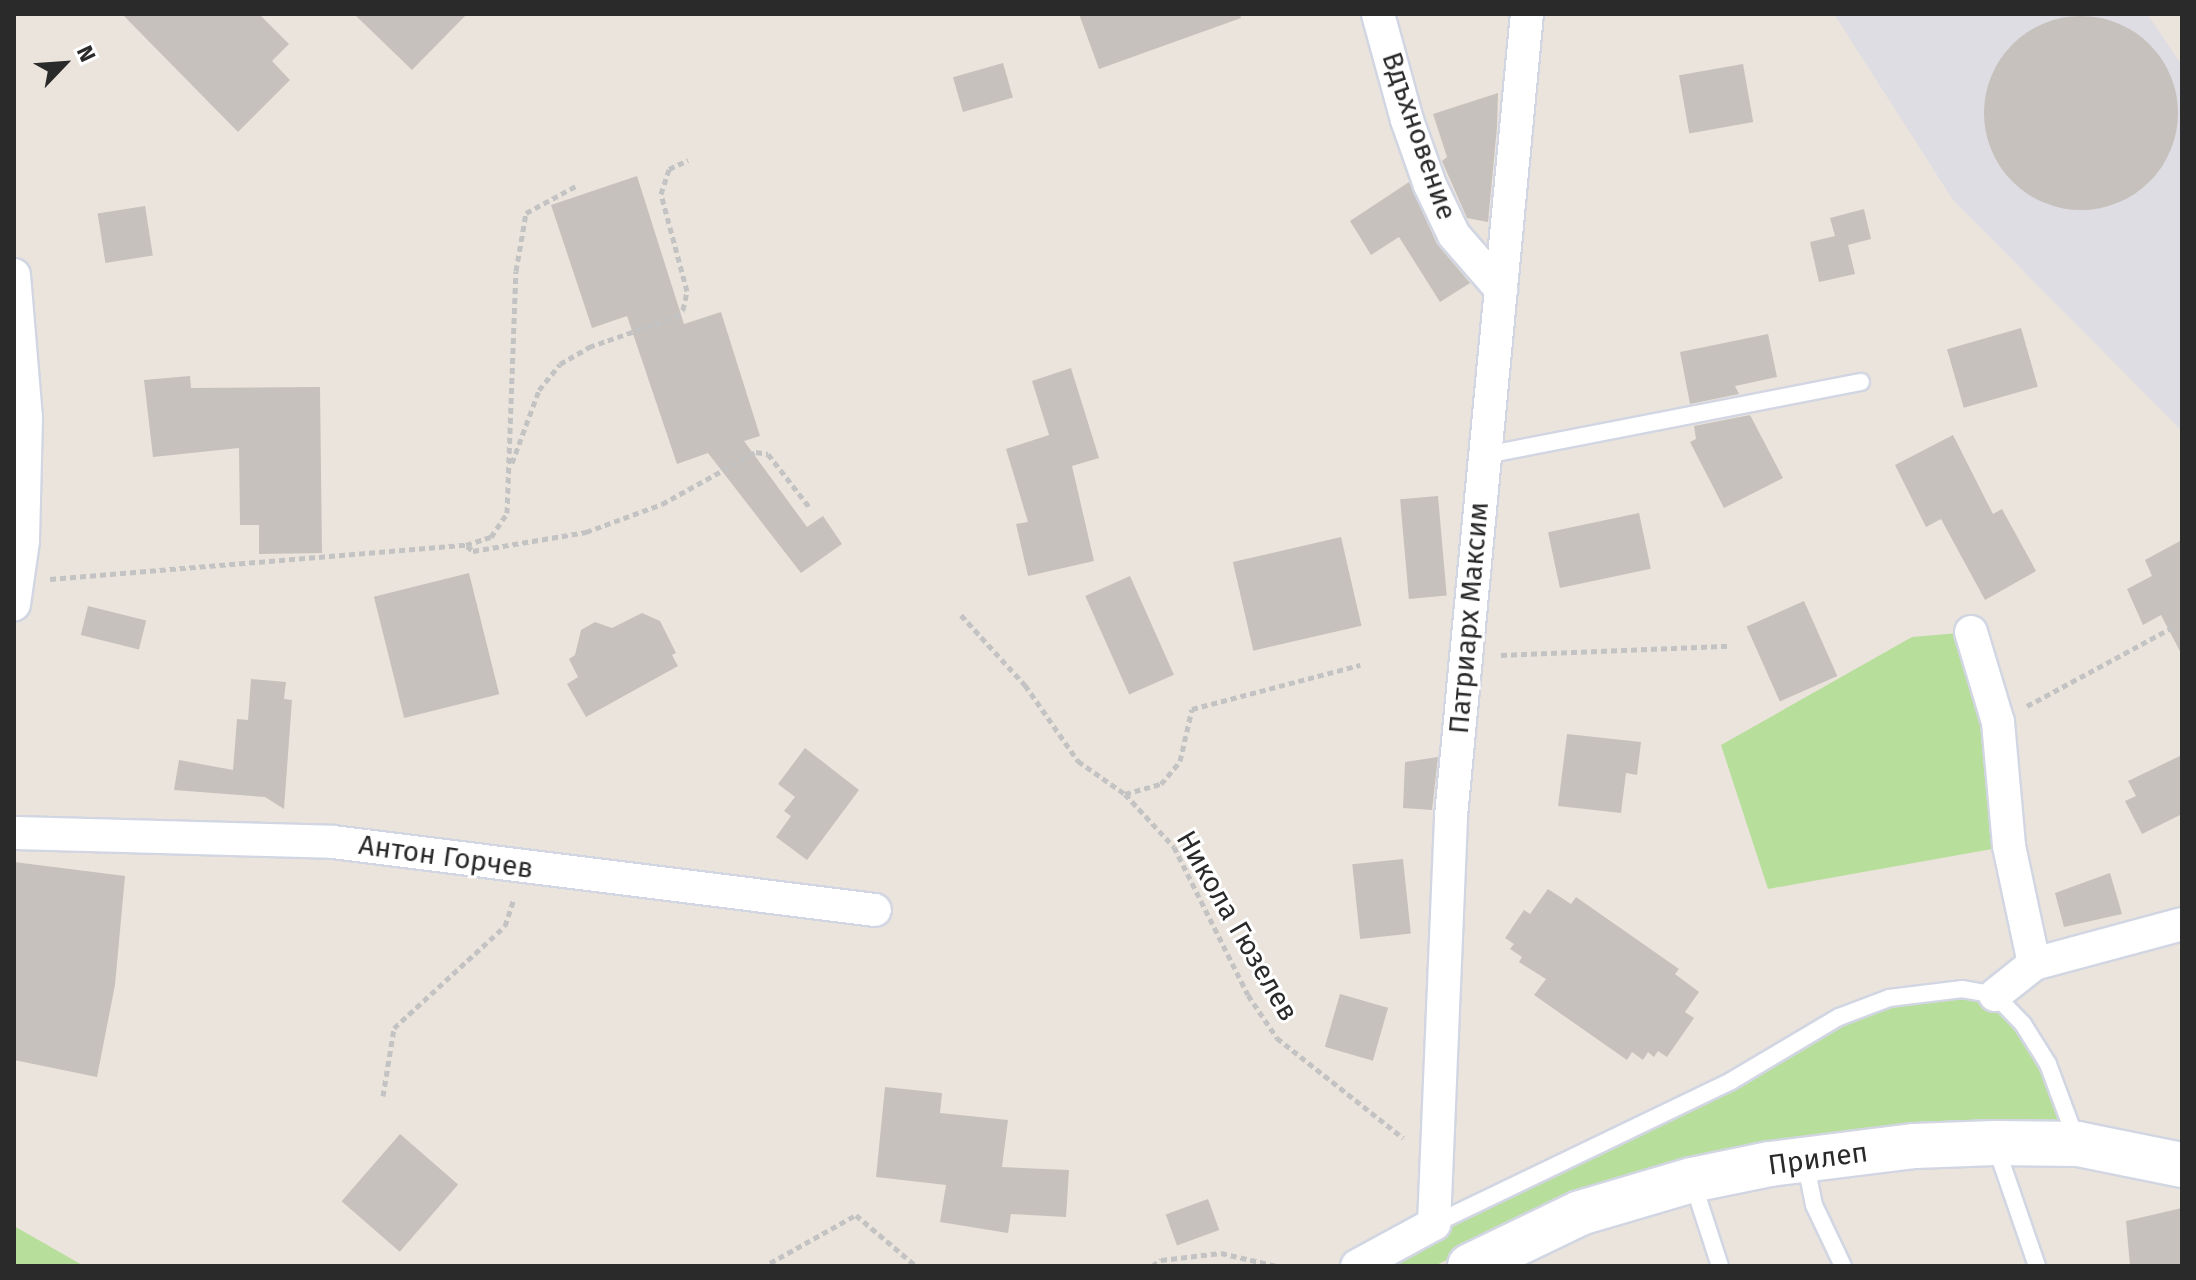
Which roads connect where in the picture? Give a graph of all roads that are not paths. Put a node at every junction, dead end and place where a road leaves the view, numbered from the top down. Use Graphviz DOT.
graph roads {
  1 [pos="1378,14"];
  2 [pos="1527,14"];
  3 [pos="14,275"];
  4 [pos="1501,289"];
  5 [pos="1861,382"];
  6 [pos="1485,455"];
  7 [pos="16,593"];
  8 [pos="1971,632"];
  9 [pos="14,833"];
  10 [pos="875,910"];
  11 [pos="2182,924"];
  12 [pos="2034,964"];
  13 [pos="1995,995"];
  14 [pos="1994,1143"];
  15 [pos="2078,1144"];
  16 [pos="1805,1160"];
  17 [pos="2182,1165"];
  18 [pos="1692,1180"];
  19 [pos="1434,1224"];
  20 [pos="1357,1266"];
  21 [pos="1470,1266"];
  22 [pos="1720,1266"];
  23 [pos="1843,1266"];
  24 [pos="2037,1266"];
  1 -- 4 [label="street, Вдъхновение"];
  2 -- 4 [label="street, Патриарх Максим"];
  3 -- 7 [label="street"];
  4 -- 6 [label="street, Патриарх Максим"];
  5 -- 6 [label="lane"];
  6 -- 19 [label="street, Патриарх Максим"];
  8 -- 12 [label="street"];
  9 -- 10 [label="street, Антон Горчев"];
  11 -- 12 [label="street"];
  12 -- 13 [label="street"];
  13 -- 15 [label="lane"];
  13 -- 19 [label="lane"];
  14 -- 15 [label="street, Прилеп"];
  14 -- 16 [label="street, Прилеп"];
  14 -- 24 [label="lane"];
  15 -- 17 [label="street, Прилеп"];
  16 -- 18 [label="street, Прилеп"];
  16 -- 23 [label="lane"];
  18 -- 21 [label="street, Прилеп"];
  18 -- 22 [label="lane"];
  19 -- 20 [label="street"];
}
